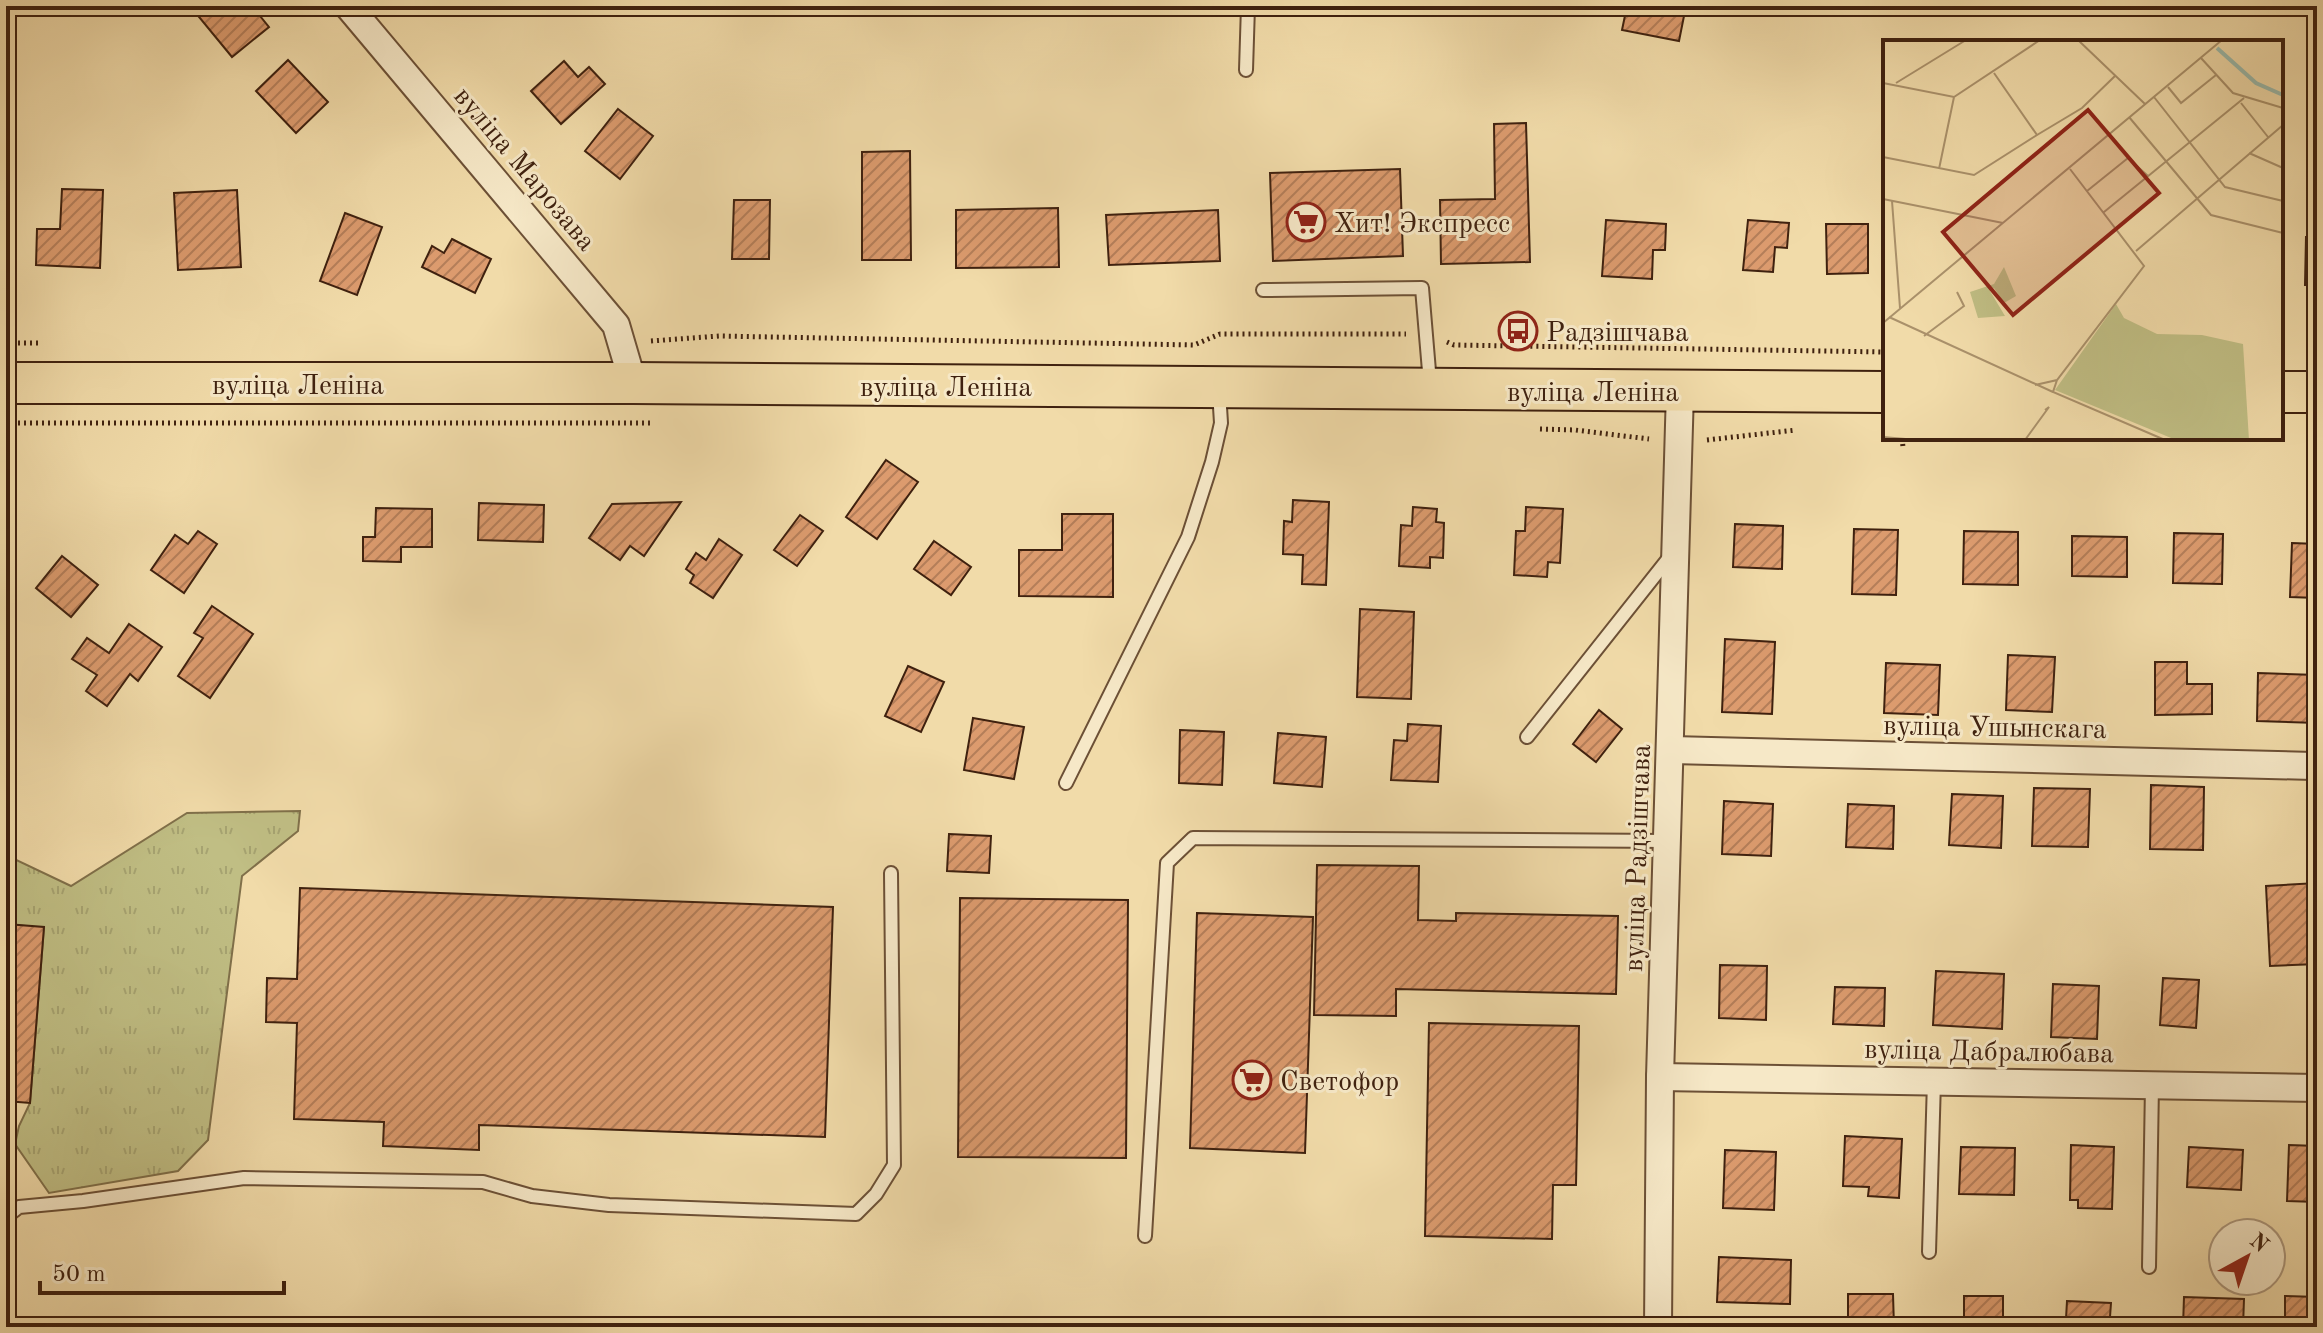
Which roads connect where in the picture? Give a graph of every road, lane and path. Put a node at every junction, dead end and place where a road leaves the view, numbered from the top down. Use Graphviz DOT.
graph roads {
  1 [pos="348,6"];
  2 [pos="1248,6"];
  3 [pos="1246,70"];
  4 [pos="1263,290"];
  5 [pos="1426,334"];
  6 [pos="6,343"];
  7 [pos="621,343"];
  8 [pos="54,344"];
  9 [pos="1883,352"];
  10 [pos="6,383"];
  11 [pos="633,383"];
  12 [pos="1219,388"];
  13 [pos="1430,390"];
  14 [pos="1680,391"];
  15 [pos="1883,392"];
  16 [pos="2283,392"];
  17 [pos="2317,392"];
  18 [pos="6,423"];
  19 [pos="657,423"];
  20 [pos="1529,429"];
  21 [pos="1808,429"];
  22 [pos="1902,440"];
  23 [pos="1679,443"];
  24 [pos="1903,447"];
  25 [pos="1676,548"];
  26 [pos="1527,737"];
  27 [pos="1672,750"];
  28 [pos="2317,768"];
  29 [pos="1066,783"];
  30 [pos="1668,841"];
  31 [pos="891,873"];
  32 [pos="1660,1077"];
  33 [pos="1934,1081"];
  34 [pos="2152,1085"];
  35 [pos="2317,1088"];
  36 [pos="6,1217"];
  37 [pos="1145,1236"];
  38 [pos="1929,1252"];
  39 [pos="2149,1267"];
  40 [pos="1658,1327"];
  1 -- 7 [label="street, вуліца Марозава"];
  2 -- 3 [label="lane"];
  4 -- 5 [label="lane"];
  5 -- 7 [label="path"];
  5 -- 9 [label="path"];
  5 -- 13 [label="lane"];
  6 -- 8 [label="path"];
  7 -- 11 [label="street, вуліца Марозава"];
  10 -- 11 [label="main road, вуліца Леніна"];
  11 -- 12 [label="main road, вуліца Леніна"];
  12 -- 13 [label="main road, вуліца Леніна"];
  12 -- 29 [label="lane"];
  13 -- 14 [label="main road, вуліца Леніна"];
  14 -- 15 [label="main road, вуліца Леніна"];
  14 -- 23 [label="street, вуліца Радзішчава"];
  16 -- 17 [label="main road"];
  18 -- 19 [label="path"];
  20 -- 23 [label="path"];
  21 -- 23 [label="path"];
  22 -- 24 [label="path"];
  23 -- 25 [label="street, вуліца Радзішчава"];
  25 -- 26 [label="lane"];
  25 -- 27 [label="street, вуліца Радзішчава"];
  27 -- 28 [label="street, вуліца Ушынскага"];
  27 -- 30 [label="street, вуліца Радзішчава"];
  30 -- 32 [label="street, вуліца Радзішчава"];
  30 -- 37 [label="lane"];
  31 -- 36 [label="lane"];
  32 -- 33 [label="street, вуліца Дабралюбава"];
  32 -- 40 [label="street, вуліца Радзішчава"];
  33 -- 34 [label="street, вуліца Дабралюбава"];
  33 -- 38 [label="lane"];
  34 -- 35 [label="street, вуліца Дабралюбава"];
  34 -- 39 [label="lane"];
}
